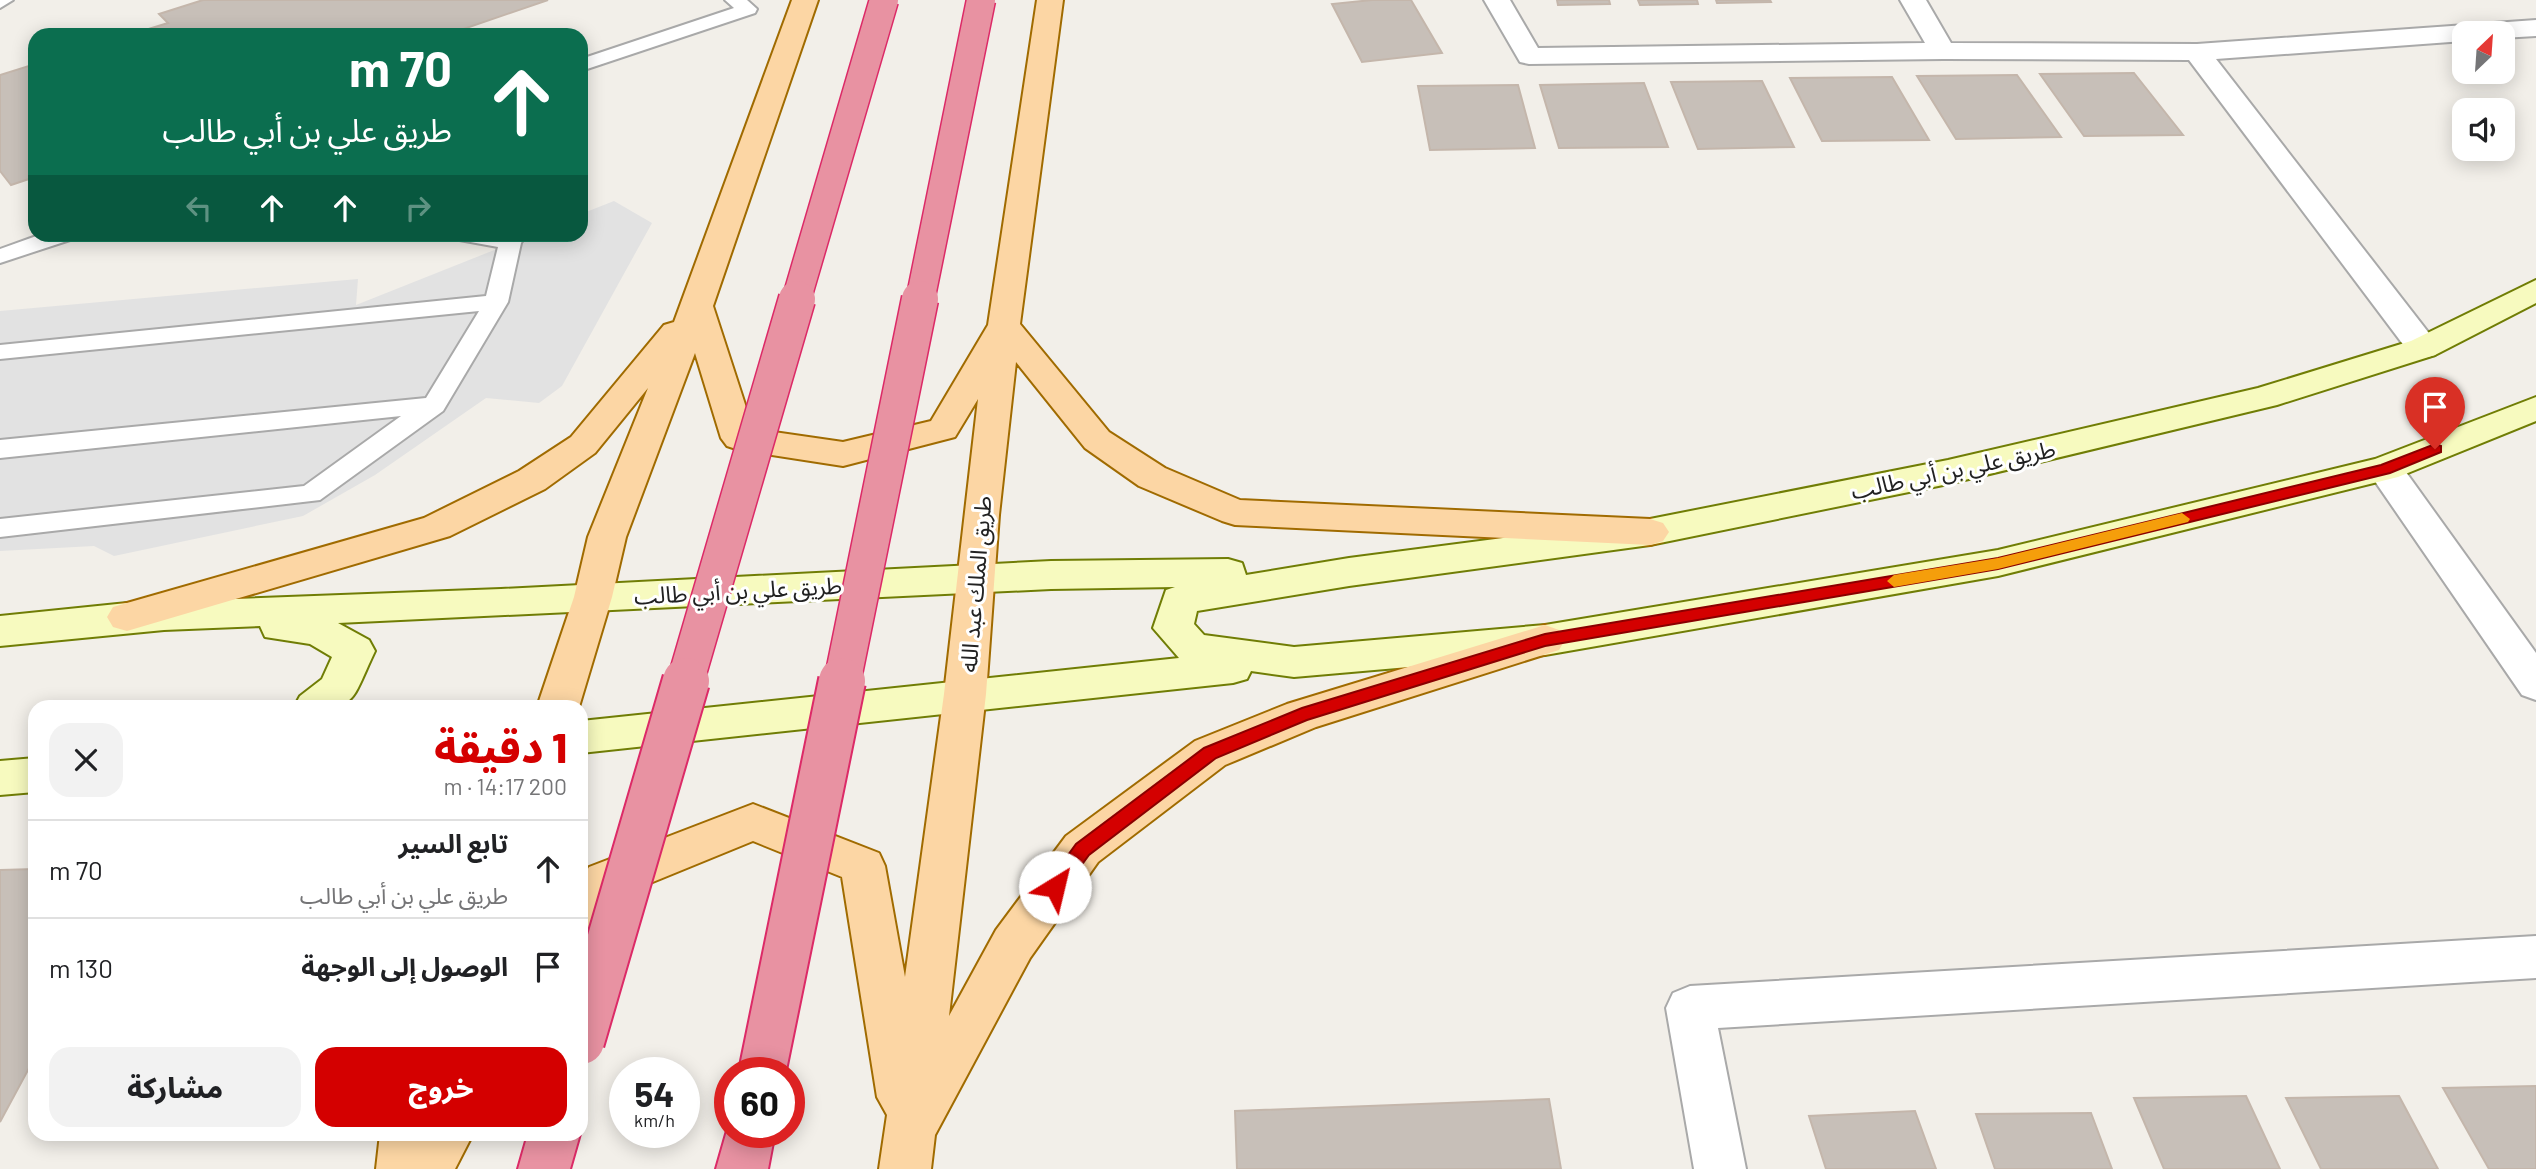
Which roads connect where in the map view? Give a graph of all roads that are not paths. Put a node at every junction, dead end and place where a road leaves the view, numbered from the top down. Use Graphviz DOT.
graph roads {
  1 [pos="734,0"];
  2 [pos="805,0"];
  3 [pos="884,0"];
  4 [pos="981,0"];
  5 [pos="1050,0"];
  6 [pos="1497,0"];
  7 [pos="1913,0"];
  8 [pos="2536,28"];
  9 [pos="1943,51"];
  10 [pos="2197,52"];
  11 [pos="588,63"];
  12 [pos="41,242"];
  13 [pos="512,242"];
  14 [pos="0,256"];
  15 [pos="2536,290"];
  16 [pos="496,302"];
  17 [pos="697,306"];
  18 [pos="1004,325"];
  19 [pos="2423,348"];
  20 [pos="0,352"];
  21 [pos="434,405"];
  22 [pos="2536,408"];
  23 [pos="0,449"];
  24 [pos="2385,469"];
  25 [pos="0,528"];
  26 [pos="1650,532"];
  27 [pos="1349,572"];
  28 [pos="974,579"];
  29 [pos="593,597"];
  30 [pos="127,617"];
  31 [pos="0,631"];
  32 [pos="1545,640"];
  33 [pos="1294,662"];
  34 [pos="2536,684"];
  35 [pos="965,694"];
  36 [pos="323,700"];
  37 [pos="560,700"];
  38 [pos="588,736"];
  39 [pos="28,776"];
  40 [pos="0,778"];
  41 [pos="588,908"];
  42 [pos="2536,957"];
  43 [pos="588,1017"];
  44 [pos="765,1057"];
  45 [pos="405,1141"];
  46 [pos="419,1141"];
  47 [pos="443,1141"];
  48 [pos="552,1141"];
  49 [pos="747,1148"];
  50 [pos="907,1153"];
  51 [pos="402,1169"];
  52 [pos="411,1169"];
  53 [pos="426,1169"];
  54 [pos="544,1169"];
  55 [pos="742,1169"];
  56 [pos="1720,1169"];
  1 -- 11 [label="lane"];
  2 -- 17 [label="main road"];
  3 -- 43 [label="highway, bridge"];
  4 -- 44 [label="highway, bridge"];
  5 -- 18 [label="main road, طريق الملك عبد الله"];
  6 -- 9 [label="street"];
  7 -- 9 [label="street"];
  8 -- 10 [label="street"];
  9 -- 10 [label="street"];
  10 -- 19 [label="street"];
  12 -- 14 [label="lane"];
  13 -- 16 [label="lane"];
  15 -- 19 [label="main road, طريق علي بن أبي طالب"];
  16 -- 20 [label="lane"];
  16 -- 21 [label="lane"];
  17 -- 18 [label="main road"];
  17 -- 29 [label="main road"];
  17 -- 30 [label="main road"];
  18 -- 26 [label="main road"];
  18 -- 28 [label="main road, طريق الملك عبد الله"];
  19 -- 26 [label="main road, طريق علي بن أبي طالب"];
  21 -- 23 [label="lane"];
  21 -- 25 [label="lane"];
  22 -- 24 [label="main road, طريق علي بن أبي طالب"];
  24 -- 32 [label="main road, طريق علي بن أبي طالب"];
  24 -- 34 [label="street"];
  26 -- 27 [label="main road, طريق علي بن أبي طالب"];
  27 -- 28 [label="main road, طريق علي بن أبي طالب"];
  27 -- 33 [label="main road, طريق علي بن أبي طالب"];
  28 -- 29 [label="main road, طريق علي بن أبي طالب"];
  28 -- 35 [label="main road, طريق الملك عبد الله"];
  29 -- 30 [label="main road, طريق علي بن أبي طالب"];
  29 -- 37 [label="main road"];
  30 -- 31 [label="main road, طريق علي بن أبي طالب"];
  30 -- 36 [label="main road, طريق علي بن أبي طالب"];
  32 -- 33 [label="main road, طريق علي بن أبي طالب"];
  32 -- 50 [label="main road"];
  33 -- 35 [label="main road, طريق علي بن أبي طالب"];
  35 -- 38 [label="main road, طريق علي بن أبي طالب"];
  35 -- 50 [label="main road, طريق الملك عبد الله"];
  39 -- 40 [label="main road"];
  41 -- 50 [label="main road"];
  42 -- 56 [label="street"];
  45 -- 51 [label="main road"];
  46 -- 52 [label="main road"];
  47 -- 53 [label="main road"];
  48 -- 54 [label="highway"];
  49 -- 55 [label="highway"];
}
